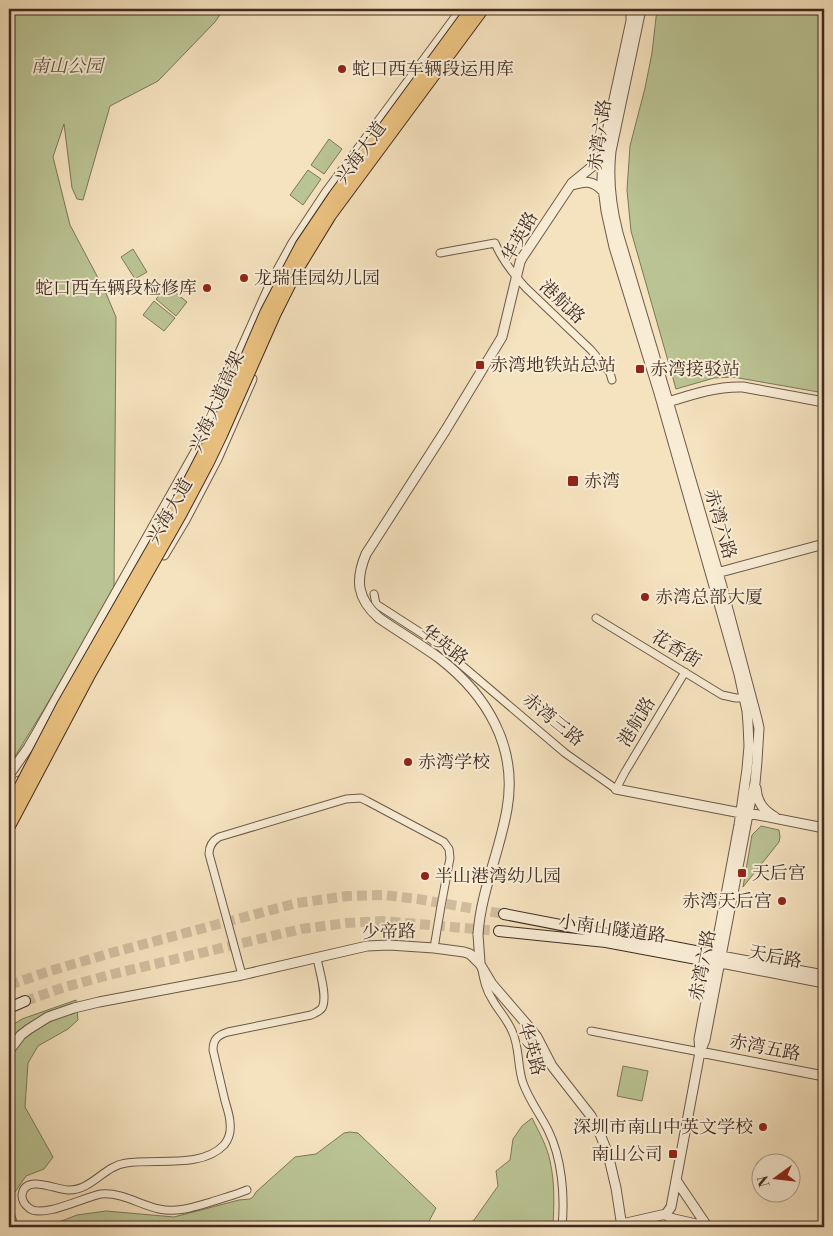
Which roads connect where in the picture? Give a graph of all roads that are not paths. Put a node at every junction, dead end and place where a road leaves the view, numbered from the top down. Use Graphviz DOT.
graph roads {
  1 [pos="462,9"];
  2 [pos="471,9"];
  3 [pos="483,9"];
  4 [pos="488,9"];
  5 [pos="632,9"];
  6 [pos="641,9"];
  7 [pos="611,151"];
  8 [pos="602,158"];
  9 [pos="570,186"];
  10 [pos="603,191"];
  11 [pos="440,253"];
  12 [pos="516,277"];
  13 [pos="612,380"];
  14 [pos="824,402"];
  15 [pos="665,403"];
  16 [pos="824,544"];
  17 [pos="714,574"];
  18 [pos="374,594"];
  19 [pos="596,618"];
  20 [pos="685,672"];
  21 [pos="744,698"];
  22 [pos="9,775"];
  23 [pos="755,783"];
  24 [pos="616,789"];
  25 [pos="9,794"];
  26 [pos="9,808"];
  27 [pos="746,815"];
  28 [pos="780,820"];
  29 [pos="9,827"];
  30 [pos="824,828"];
  31 [pos="824,832"];
  32 [pos="504,914"];
  33 [pos="499,931"];
  34 [pos="434,948"];
  35 [pos="316,958"];
  36 [pos="717,959"];
  37 [pos="480,964"];
  38 [pos="242,975"];
  39 [pos="824,975"];
  40 [pos="824,983"];
  41 [pos="25,1001"];
  42 [pos="9,1008"];
  43 [pos="591,1031"];
  44 [pos="9,1051"];
  45 [pos="700,1052"];
  46 [pos="824,1076"];
  47 [pos="676,1180"];
  48 [pos="247,1190"];
  49 [pos="666,1214"];
  50 [pos="622,1226"];
  51 [pos="562,1227"];
  52 [pos="710,1227"];
  1 -- 22 [label="street, 兴海大道"];
  2 -- 26 [label="main road, 兴海大道高架, bridge"];
  3 -- 29 [label="main road, 兴海大道高架, bridge"];
  4 -- 25 [label="street, 兴海大道"];
  5 -- 8 [label="street, 赤湾六路"];
  6 -- 7 [label="street, 赤湾六路"];
  7 -- 8 [label="street, 华英路"];
  7 -- 15 [label="street, 赤湾六路"];
  8 -- 9 [label="street, 华英路"];
  8 -- 10 [label="street, 赤湾六路"];
  9 -- 10 [label="street"];
  9 -- 12 [label="street, 华英路"];
  10 -- 15 [label="street, 赤湾六路"];
  11 -- 12 [label="street, 港航路"];
  12 -- 13 [label="street, 港航路"];
  12 -- 37 [label="street, 华英路, bridge"];
  14 -- 15 [label="street"];
  15 -- 17 [label="street, 赤湾六路"];
  16 -- 17 [label="street"];
  17 -- 21 [label="street, 赤湾六路"];
  17 -- 23 [label="street, 赤湾六路"];
  18 -- 24 [label="street, 赤湾三路"];
  19 -- 20 [label="street, 花香街"];
  20 -- 21 [label="street, 花香街"];
  20 -- 24 [label="street, 港航路"];
  21 -- 27 [label="street, 赤湾六路"];
  23 -- 27 [label="street, 赤湾六路"];
  23 -- 28 [label="street"];
  24 -- 27 [label="street, 赤湾三路"];
  27 -- 28 [label="street, 赤湾三路"];
  27 -- 31 [label="street, 赤湾三路"];
  27 -- 36 [label="street, 赤湾六路"];
  28 -- 30 [label="street, 赤湾三路"];
  32 -- 36 [label="main road, 小南山隧道路"];
  33 -- 36 [label="main road, 小南山隧道路"];
  34 -- 35 [label="street, 少帝路"];
  34 -- 37 [label="street, 少帝路"];
  34 -- 38 [label="street"];
  35 -- 38 [label="street, 少帝路"];
  35 -- 48 [label="street"];
  36 -- 39 [label="street, 天后路"];
  36 -- 40 [label="street, 天后路"];
  36 -- 45 [label="street, 赤湾六路"];
  37 -- 50 [label="street, 少帝路"];
  37 -- 51 [label="street, 华英路"];
  38 -- 44 [label="street, 少帝路"];
  41 -- 42 [label="main road"];
  43 -- 45 [label="street"];
  45 -- 46 [label="street, 赤湾五路"];
  45 -- 47 [label="street, 赤湾六路"];
  47 -- 49 [label="street, 赤湾六路"];
  47 -- 52 [label="street"];
  49 -- 50 [label="street"];
  49 -- 52 [label="street"];
}
